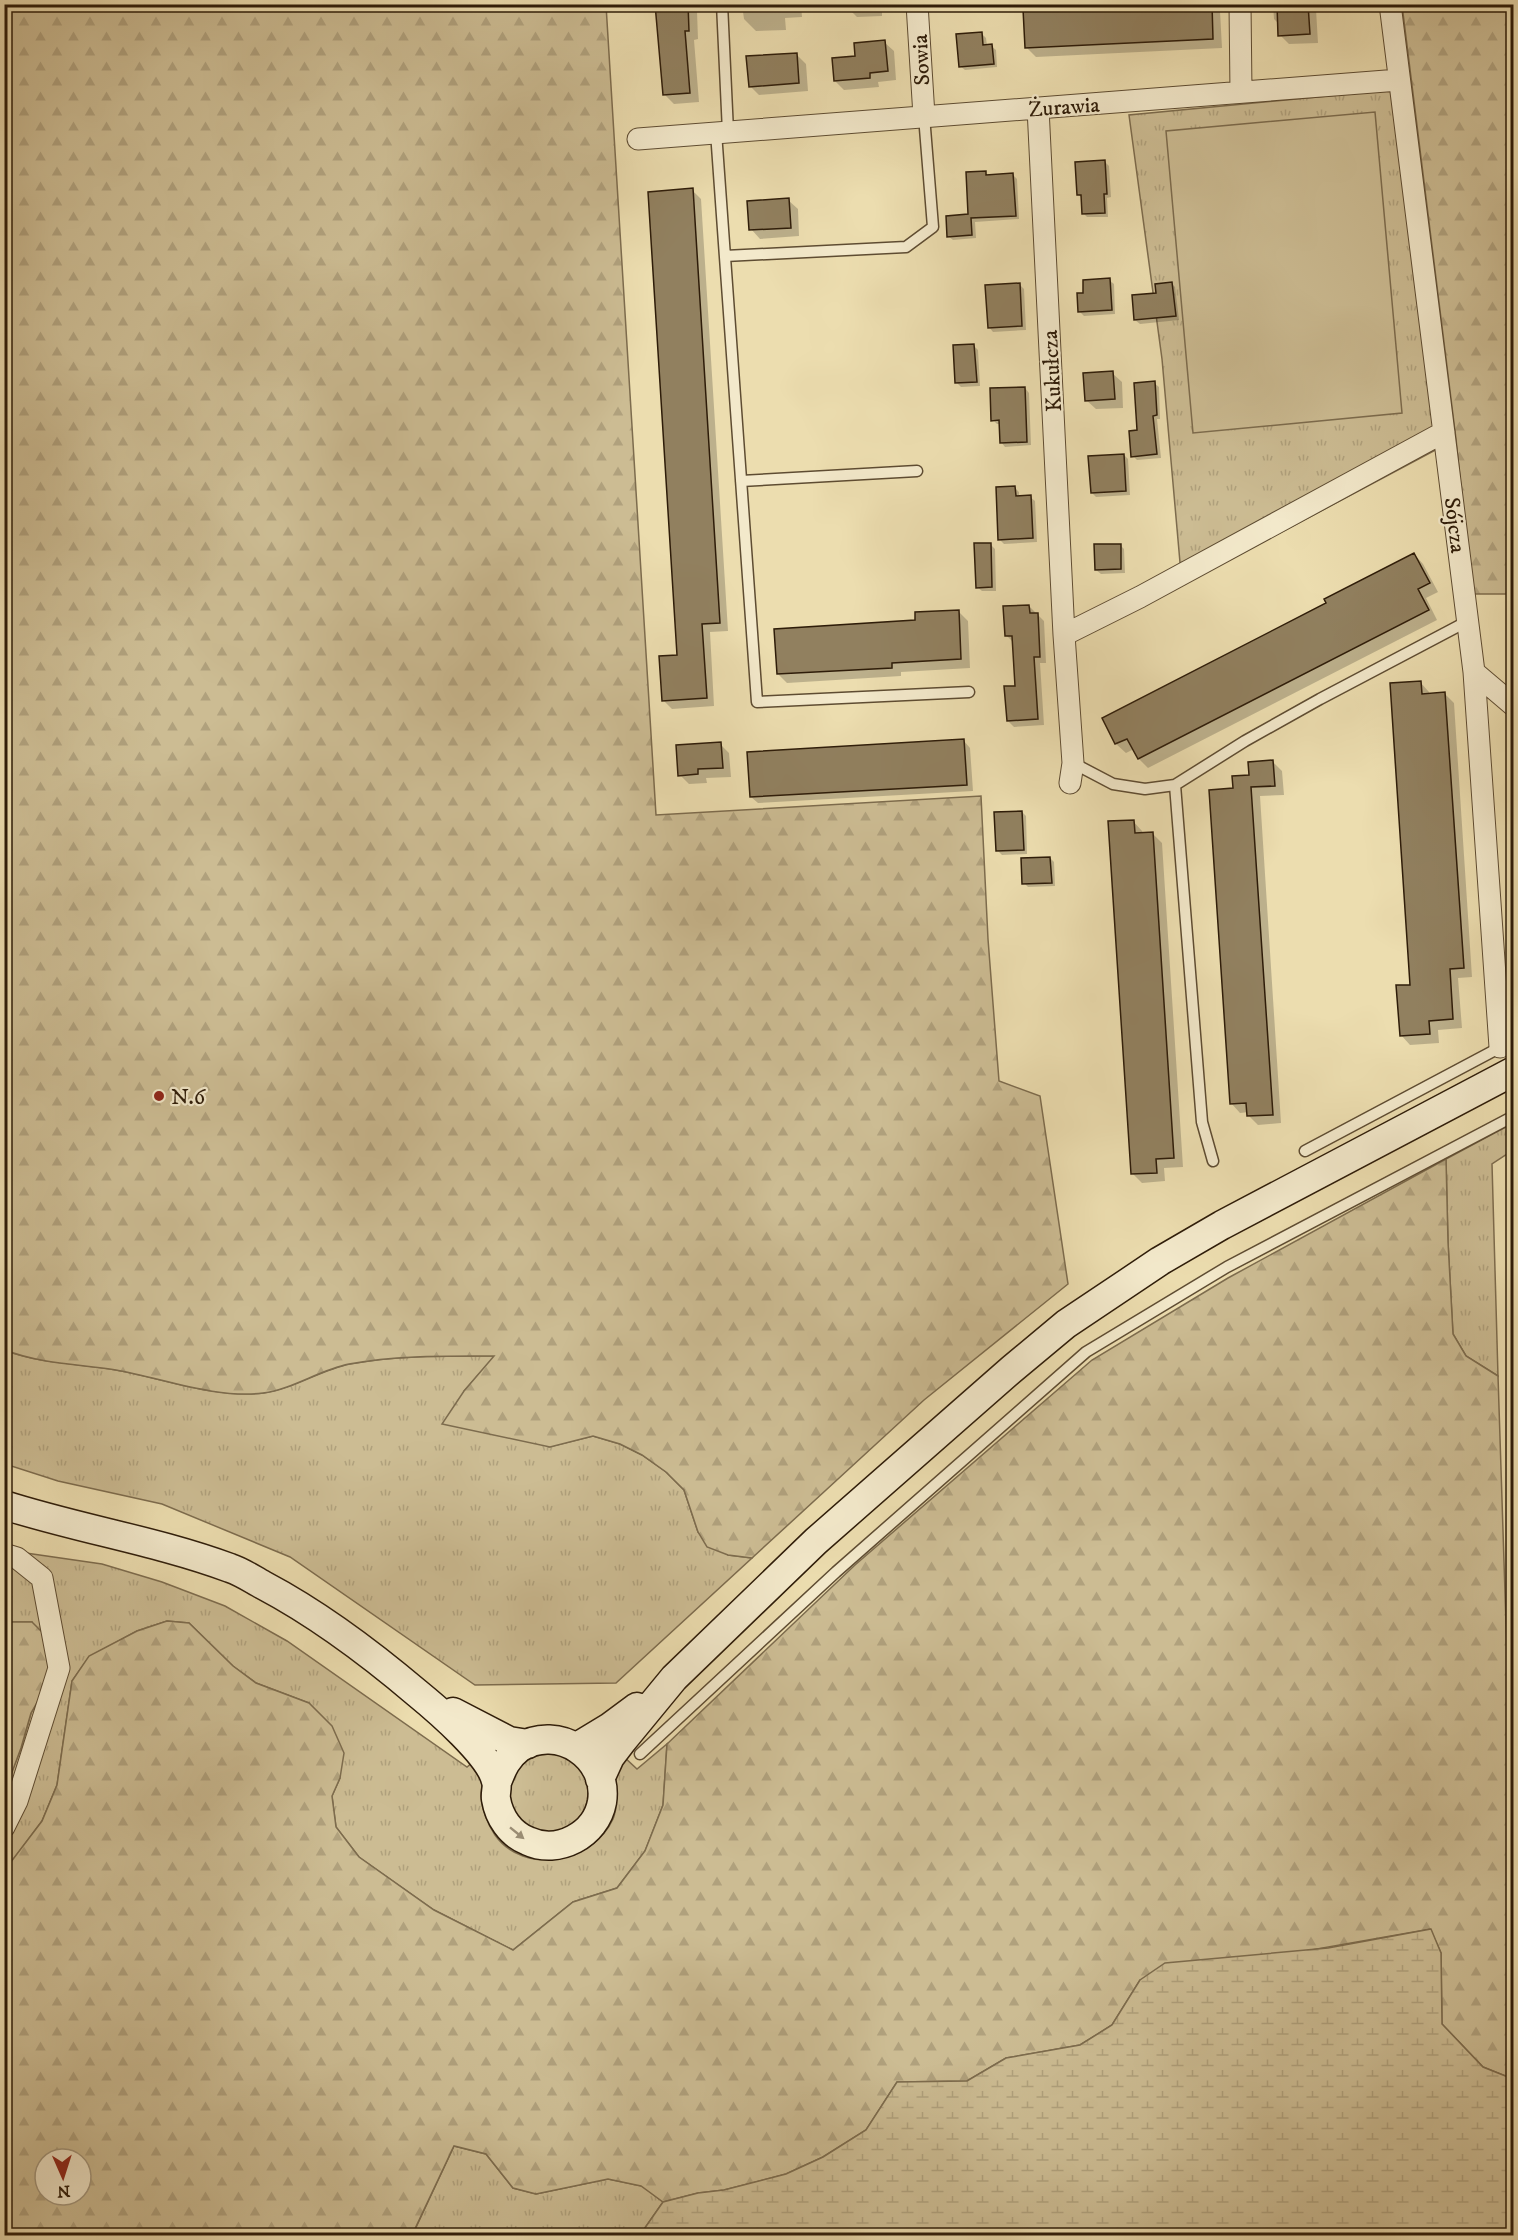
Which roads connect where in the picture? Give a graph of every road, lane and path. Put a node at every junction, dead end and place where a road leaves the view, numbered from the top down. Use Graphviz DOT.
graph roads {
  1 [pos="722,4"];
  2 [pos="917,4"];
  3 [pos="1240,4"];
  4 [pos="1390,4"];
  5 [pos="1400,80"];
  6 [pos="1241,92"];
  7 [pos="1038,108"];
  8 [pos="924,116"];
  9 [pos="722,132"];
  10 [pos="638,139"];
  11 [pos="725,256"];
  12 [pos="1444,432"];
  13 [pos="917,471"];
  14 [pos="741,481"];
  15 [pos="1468,621"];
  16 [pos="1064,635"];
  17 [pos="1474,672"];
  18 [pos="969,692"];
  19 [pos="1514,706"];
  20 [pos="1072,773"];
  21 [pos="1175,785"];
  22 [pos="1509,1052"];
  23 [pos="1514,1116"];
  24 [pos="1305,1151"];
  25 [pos="1213,1161"];
  26 [pos="4,1505"];
  27 [pos="4,1554"];
  28 [pos="674,1678"];
  29 [pos="417,1693"];
  30 [pos="528,1744"];
  31 [pos="577,1747"];
  32 [pos="640,1754"];
  33 [pos="600,1779"];
  34 [pos="497,1782"];
  35 [pos="4,1827"];
  1 -- 9 [label="lane"];
  2 -- 8 [label="street, Sowia"];
  3 -- 6 [label="street"];
  4 -- 5 [label="street, Sójcza"];
  5 -- 6 [label="street, Żurawia"];
  5 -- 12 [label="street, Sójcza"];
  6 -- 7 [label="street, Żurawia"];
  7 -- 8 [label="street, Żurawia"];
  7 -- 16 [label="street, Kukułcza"];
  8 -- 9 [label="street, Żurawia"];
  8 -- 11 [label="lane"];
  9 -- 10 [label="street, Żurawia"];
  9 -- 11 [label="lane"];
  11 -- 14 [label="lane"];
  12 -- 15 [label="street, Sójcza"];
  12 -- 16 [label="street"];
  13 -- 14 [label="lane"];
  14 -- 18 [label="lane"];
  15 -- 17 [label="street, Sójcza"];
  15 -- 21 [label="lane"];
  16 -- 20 [label="street, Kukułcza"];
  17 -- 19 [label="street"];
  17 -- 22 [label="street, Sójcza"];
  20 -- 21 [label="lane"];
  21 -- 25 [label="lane"];
  22 -- 24 [label="lane"];
  22 -- 28 [label="main road"];
  23 -- 32 [label="lane"];
  26 -- 29 [label="main road"];
  27 -- 35 [label="street"];
  28 -- 31 [label="main road"];
  28 -- 33 [label="main road"];
  29 -- 30 [label="main road"];
  29 -- 34 [label="main road"];
  30 -- 31 [label="main road"];
  30 -- 34 [label="main road"];
  31 -- 33 [label="main road"];
  34 -- 33 [label="main road, one-way"];
}
